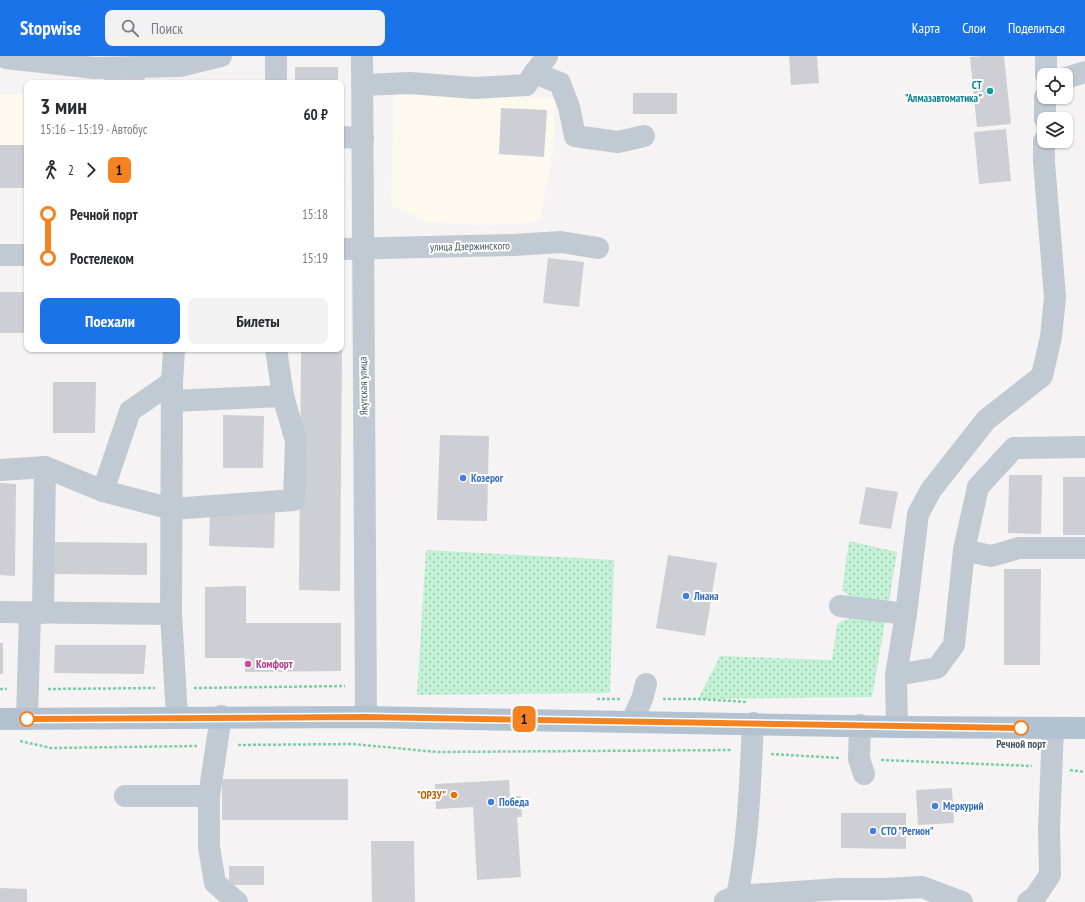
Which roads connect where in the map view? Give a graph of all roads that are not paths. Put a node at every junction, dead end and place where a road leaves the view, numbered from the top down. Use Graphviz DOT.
graph roads {
  1 [pos="221,56"];
  2 [pos="276,56"];
  3 [pos="362,56"];
  4 [pos="547,56"];
  5 [pos="1046,56"];
  6 [pos="4,57"];
  7 [pos="1046,68"];
  8 [pos="95,69"];
  9 [pos="1085,72"];
  10 [pos="534,73"];
  11 [pos="1073,76"];
  12 [pos="276,80"];
  13 [pos="362,85"];
  14 [pos="644,136"];
  15 [pos="344,138"];
  16 [pos="363,138"];
  17 [pos="1044,148"];
  18 [pos="351,248"];
  19 [pos="598,248"];
  20 [pos="0,255"];
  21 [pos="24,255"];
  22 [pos="174,352"];
  23 [pos="276,352"];
  24 [pos="172,391"];
  25 [pos="283,396"];
  26 [pos="1085,447"];
  27 [pos="45,467"];
  28 [pos="0,470"];
  29 [pos="103,490"];
  30 [pos="172,509"];
  31 [pos="1085,548"];
  32 [pos="964,550"];
  33 [pos="840,606"];
  34 [pos="0,612"];
  35 [pos="36,613"];
  36 [pos="170,614"];
  37 [pos="906,614"];
  38 [pos="896,675"];
  39 [pos="644,692"];
  40 [pos="753,713"];
  41 [pos="221,716"];
  42 [pos="177,717"];
  43 [pos="366,717"];
  44 [pos="0,719"];
  45 [pos="27,719"];
  46 [pos="632,721"];
  47 [pos="860,725"];
  48 [pos="897,727"];
  49 [pos="1053,728"];
  50 [pos="1085,728"];
  51 [pos="862,767"];
  52 [pos="125,796"];
  53 [pos="209,796"];
  54 [pos="731,899"];
  55 [pos="237,902"];
  56 [pos="962,902"];
  57 [pos="1028,902"];
  1 -- 8 [label="street"];
  2 -- 12 [label="street"];
  3 -- 13 [label="street, Якутская улица"];
  4 -- 10 [label="street"];
  5 -- 7 [label="street"];
  6 -- 8 [label="street"];
  9 -- 11 [label="street"];
  10 -- 13 [label="street"];
  10 -- 14 [label="street"];
  13 -- 16 [label="street, Якутская улица"];
  15 -- 16 [label="street"];
  16 -- 18 [label="street, Якутская улица"];
  17 -- 37 [label="street"];
  18 -- 19 [label="street, улица Дзержинского"];
  18 -- 43 [label="street, Якутская улица"];
  20 -- 21 [label="street"];
  22 -- 24 [label="street"];
  23 -- 25 [label="street"];
  24 -- 25 [label="street"];
  24 -- 29 [label="street"];
  24 -- 30 [label="street"];
  25 -- 30 [label="street"];
  26 -- 32 [label="street"];
  27 -- 28 [label="street"];
  27 -- 29 [label="street"];
  27 -- 35 [label="street"];
  29 -- 30 [label="street"];
  30 -- 36 [label="street"];
  31 -- 32 [label="street"];
  32 -- 38 [label="street"];
  33 -- 37 [label="street"];
  34 -- 35 [label="street"];
  35 -- 36 [label="street"];
  35 -- 45 [label="street"];
  36 -- 42 [label="street"];
  37 -- 38 [label="street"];
  38 -- 48 [label="street"];
  39 -- 46 [label="street"];
  40 -- 46 [label="main road"];
  40 -- 47 [label="main road"];
  40 -- 54 [label="street"];
  41 -- 42 [label="main road"];
  41 -- 43 [label="main road"];
  41 -- 53 [label="street"];
  42 -- 45 [label="main road"];
  43 -- 46 [label="main road"];
  44 -- 45 [label="main road"];
  47 -- 48 [label="main road"];
  47 -- 51 [label="street"];
  48 -- 49 [label="main road"];
  49 -- 50 [label="main road"];
  49 -- 57 [label="street"];
  52 -- 53 [label="street"];
  53 -- 55 [label="street"];
  54 -- 56 [label="street"];
}
